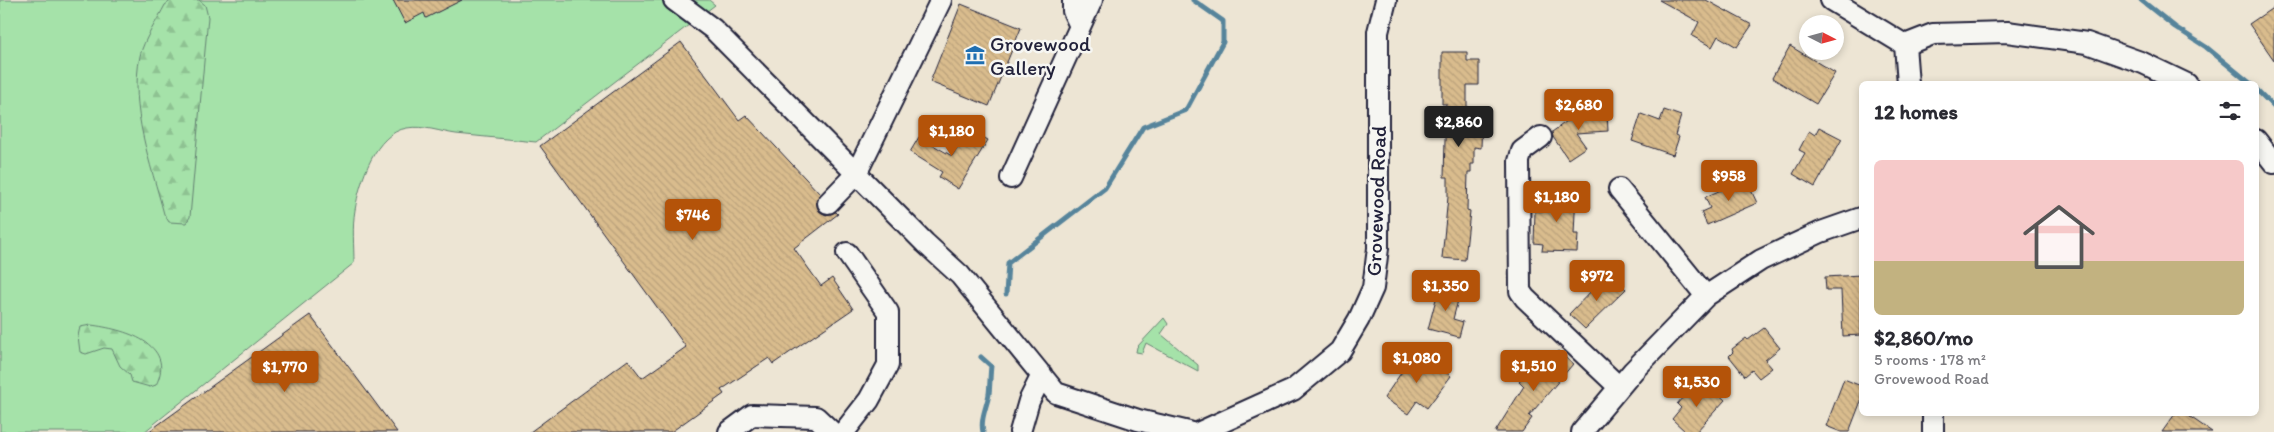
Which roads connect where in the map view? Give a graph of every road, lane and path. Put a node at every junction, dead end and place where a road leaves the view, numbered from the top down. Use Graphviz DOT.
graph roads {
  1 [pos="674,0"];
  2 [pos="940,0"];
  3 [pos="1073,0"];
  4 [pos="1092,0"];
  5 [pos="1386,0"];
  6 [pos="1831,0"];
  7 [pos="1080,26"];
  8 [pos="1905,45"];
  9 [pos="1908,81"];
  10 [pos="2181,81"];
  11 [pos="1541,137"];
  12 [pos="2259,144"];
  13 [pos="2274,163"];
  14 [pos="856,174"];
  15 [pos="1011,178"];
  16 [pos="1619,189"];
  17 [pos="828,203"];
  18 [pos="1859,219"];
  19 [pos="847,253"];
  20 [pos="1706,296"];
  21 [pos="1042,375"];
  22 [pos="1620,386"];
  23 [pos="1933,416"];
  24 [pos="791,424"];
  25 [pos="729,432"];
  26 [pos="832,432"];
  27 [pos="844,432"];
  28 [pos="1020,432"];
  29 [pos="1189,432"];
  30 [pos="1200,432"];
  31 [pos="1582,432"];
  32 [pos="1933,432"];
  1 -- 14 [label="street"];
  2 -- 14 [label="street"];
  3 -- 7 [label="street"];
  4 -- 7 [label="street"];
  5 -- 30 [label="street, Grovewood Road"];
  6 -- 8 [label="street"];
  7 -- 15 [label="street"];
  8 -- 9 [label="street"];
  8 -- 10 [label="street"];
  11 -- 22 [label="street"];
  12 -- 13 [label="street"];
  14 -- 17 [label="street"];
  14 -- 21 [label="street"];
  16 -- 20 [label="street"];
  18 -- 20 [label="street"];
  19 -- 27 [label="street"];
  20 -- 22 [label="street"];
  21 -- 28 [label="street"];
  21 -- 29 [label="street"];
  22 -- 31 [label="street"];
  23 -- 32 [label="street"];
  24 -- 25 [label="street"];
  24 -- 26 [label="street"];
}
